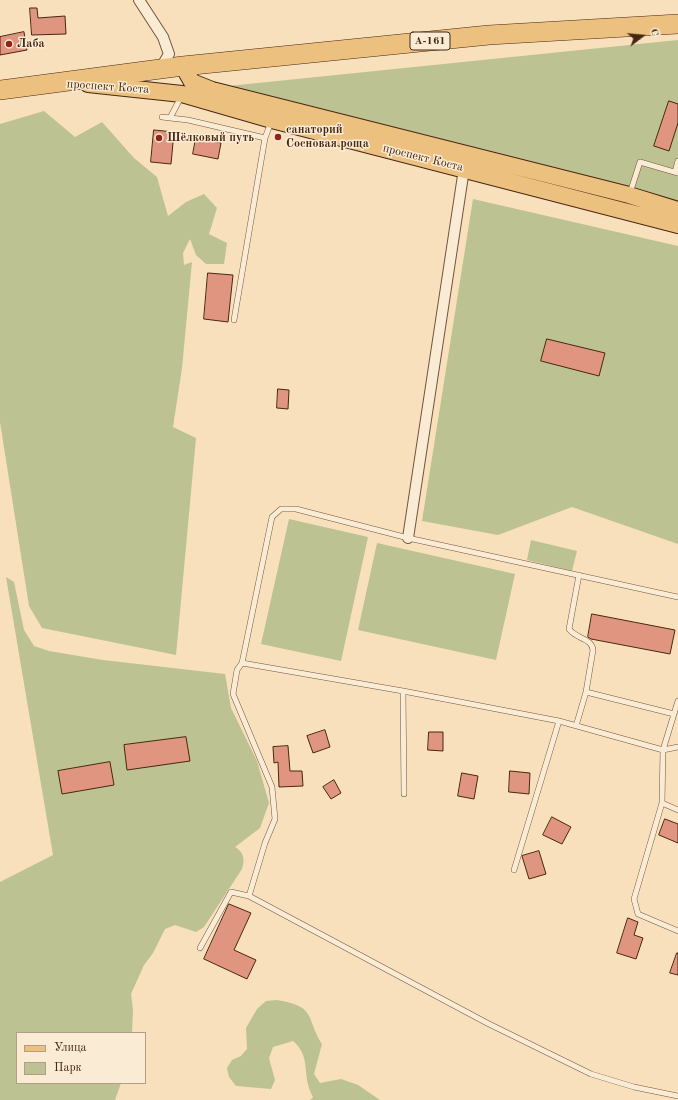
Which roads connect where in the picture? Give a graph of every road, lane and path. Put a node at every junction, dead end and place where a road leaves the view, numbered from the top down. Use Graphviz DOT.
graph roads {
  1 [pos="139,0"];
  2 [pos="678,24"];
  3 [pos="183,66"];
  4 [pos="160,69"];
  5 [pos="48,84"];
  6 [pos="0,90"];
  7 [pos="182,94"];
  8 [pos="274,112"];
  9 [pos="162,117"];
  10 [pos="170,118"];
  11 [pos="265,138"];
  12 [pos="678,161"];
  13 [pos="464,169"];
  14 [pos="676,172"];
  15 [pos="629,196"];
  16 [pos="678,210"];
  17 [pos="678,225"];
  18 [pos="234,320"];
  19 [pos="408,538"];
  20 [pos="578,576"];
  21 [pos="678,597"];
  22 [pos="242,663"];
  23 [pos="403,691"];
  24 [pos="586,692"];
  25 [pos="678,701"];
  26 [pos="674,714"];
  27 [pos="559,721"];
  28 [pos="576,726"];
  29 [pos="678,747"];
  30 [pos="663,750"];
  31 [pos="404,794"];
  32 [pos="662,803"];
  33 [pos="678,810"];
  34 [pos="514,870"];
  35 [pos="249,896"];
  36 [pos="678,931"];
  37 [pos="200,948"];
  38 [pos="678,1096"];
  1 -- 4 [label="street"];
  2 -- 3 [label="highway, А-161"];
  3 -- 4 [label="highway, А-161"];
  3 -- 8 [label="main road, проспект Коста"];
  4 -- 5 [label="highway, А-161"];
  4 -- 7 [label="main road"];
  5 -- 6 [label="highway, А-161"];
  5 -- 7 [label="main road, проспект Коста"];
  7 -- 8 [label="main road, проспект Коста"];
  7 -- 10 [label="lane"];
  8 -- 11 [label="lane"];
  8 -- 13 [label="main road, проспект Коста"];
  8 -- 15 [label="main road, проспект Коста"];
  9 -- 10 [label="lane"];
  10 -- 11 [label="lane"];
  11 -- 18 [label="lane"];
  12 -- 14 [label="lane"];
  13 -- 17 [label="main road, проспект Коста"];
  13 -- 19 [label="street"];
  14 -- 15 [label="lane"];
  15 -- 16 [label="main road, проспект Коста"];
  19 -- 20 [label="lane"];
  19 -- 22 [label="lane"];
  20 -- 21 [label="lane"];
  20 -- 24 [label="lane"];
  22 -- 23 [label="lane"];
  22 -- 35 [label="lane"];
  23 -- 27 [label="lane"];
  23 -- 31 [label="lane"];
  24 -- 26 [label="lane"];
  24 -- 28 [label="lane"];
  25 -- 26 [label="lane"];
  26 -- 30 [label="lane"];
  27 -- 28 [label="lane"];
  27 -- 34 [label="lane"];
  28 -- 30 [label="lane"];
  29 -- 30 [label="lane"];
  30 -- 32 [label="lane"];
  32 -- 33 [label="lane"];
  32 -- 36 [label="lane"];
  35 -- 37 [label="lane"];
  35 -- 38 [label="lane"];
}
